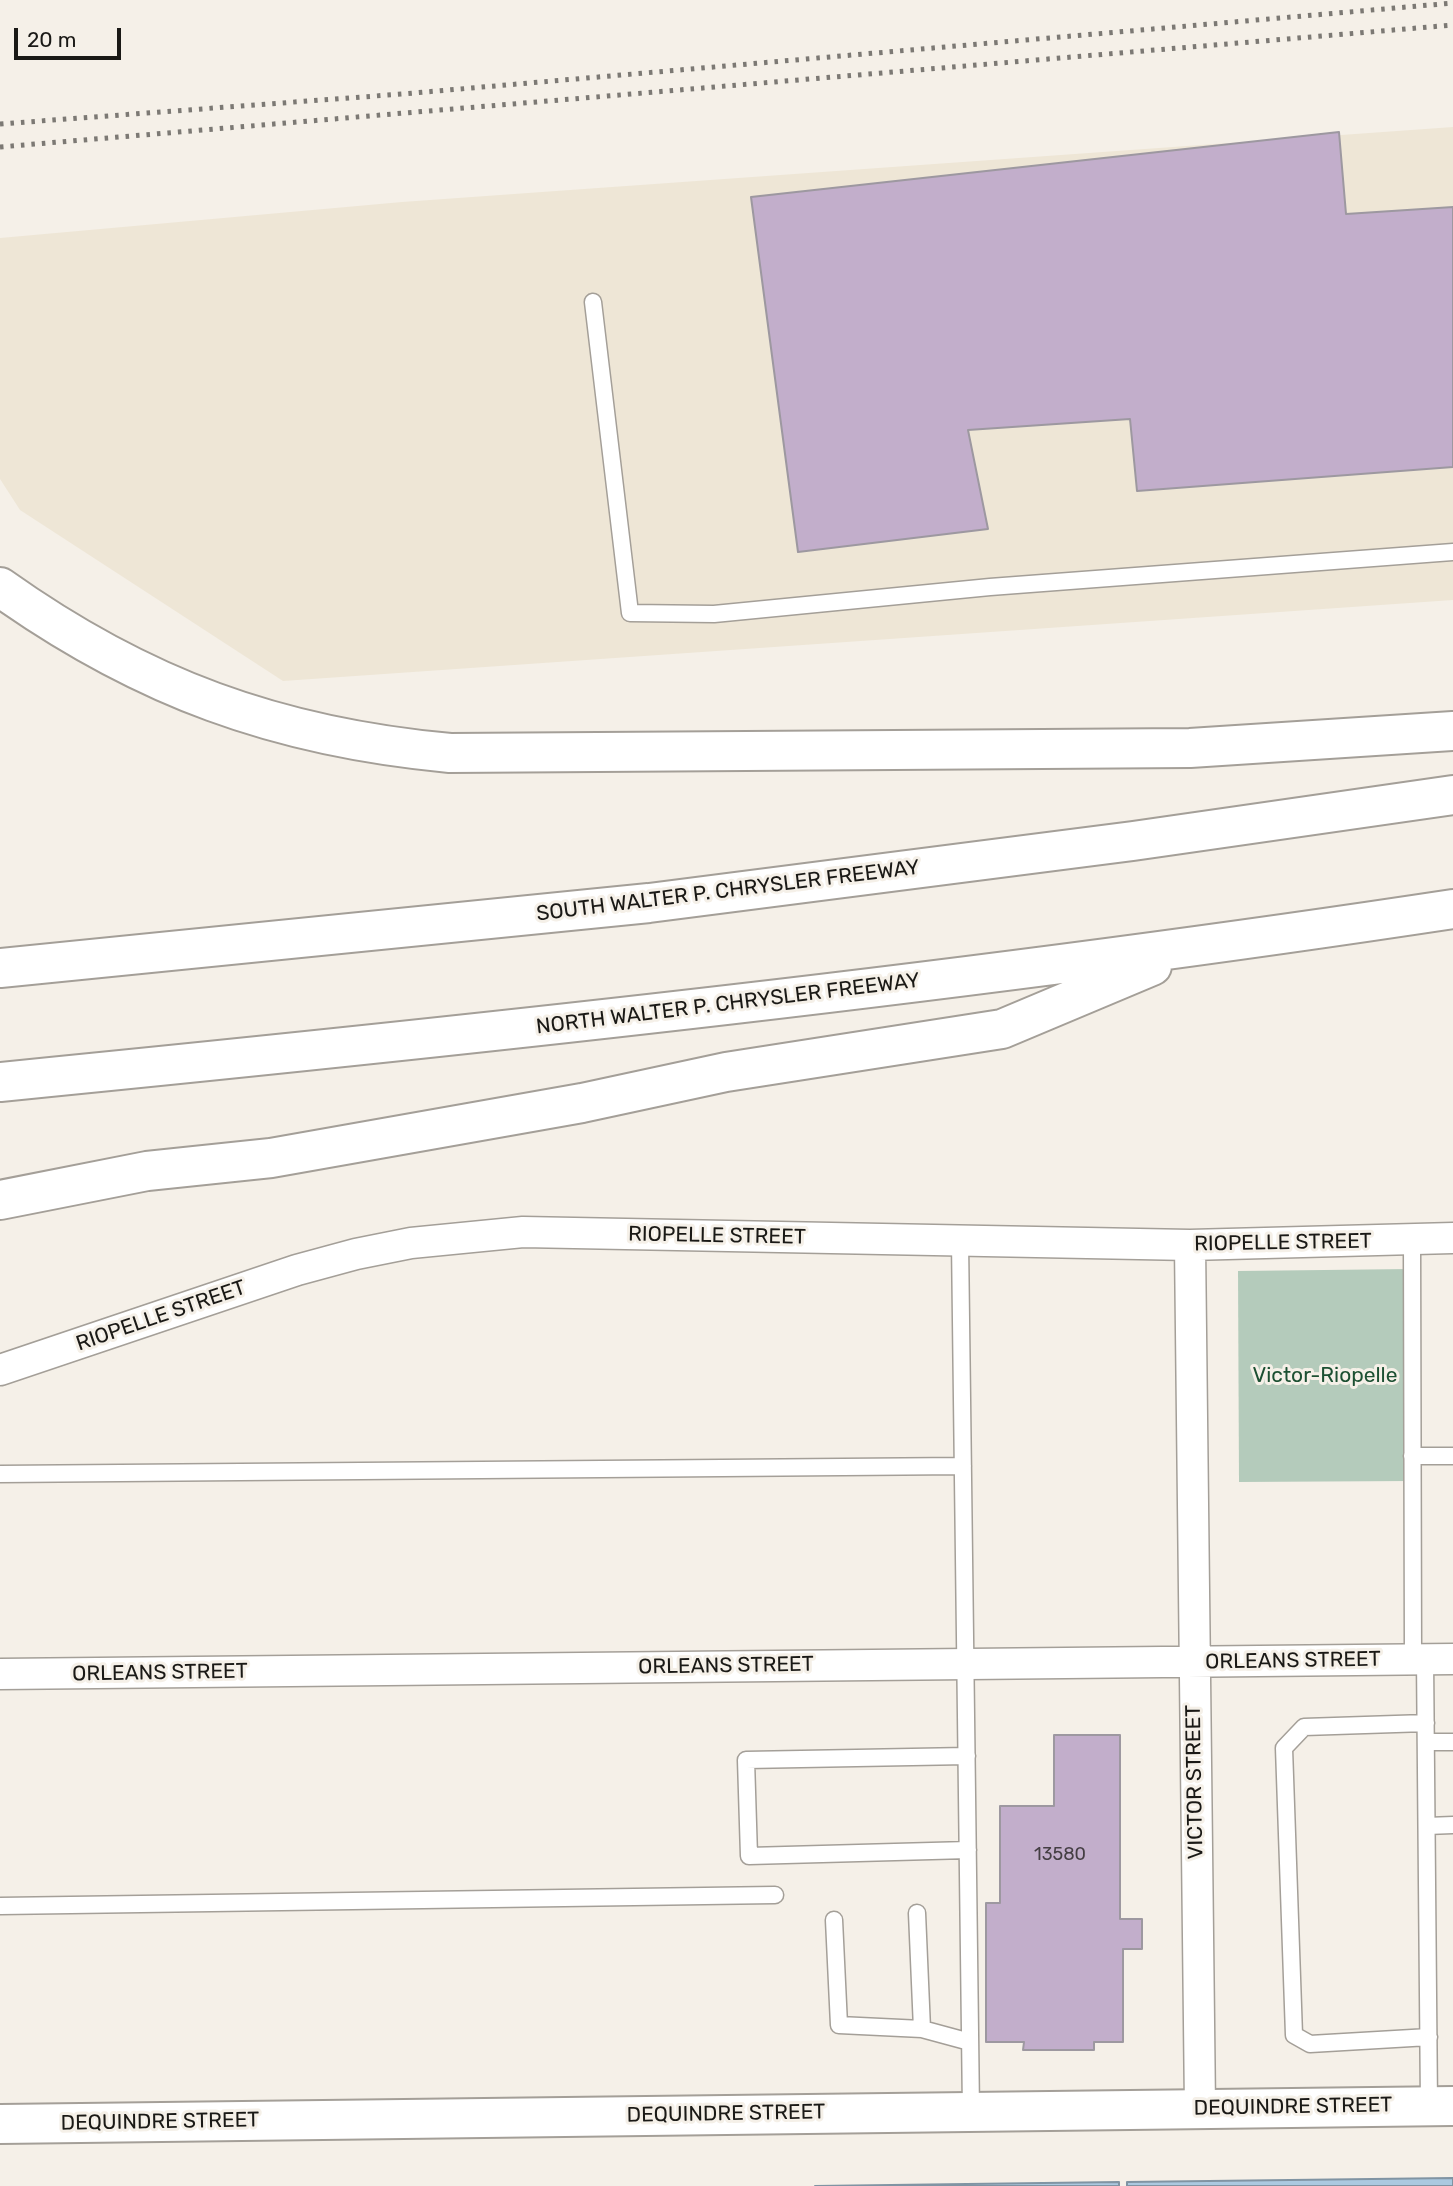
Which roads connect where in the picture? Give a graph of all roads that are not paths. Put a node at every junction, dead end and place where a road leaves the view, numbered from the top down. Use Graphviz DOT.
graph roads {
  1 [pos="593,302"];
  2 [pos="1453,552"];
  3 [pos="0,587"];
  4 [pos="1453,731"];
  5 [pos="1453,795"];
  6 [pos="1453,909"];
  7 [pos="1196,948"];
  8 [pos="0,968"];
  9 [pos="0,1082"];
  10 [pos="271,1158"];
  11 [pos="0,1200"];
  12 [pos="0,1228"];
  13 [pos="1453,1238"];
  14 [pos="1412,1240"];
  15 [pos="960,1241"];
  16 [pos="1190,1245"];
  17 [pos="0,1370"];
  18 [pos="1412,1456"];
  19 [pos="1453,1456"];
  20 [pos="963,1466"];
  21 [pos="0,1475"];
  22 [pos="1430,1659"];
  23 [pos="1194,1662"];
  24 [pos="966,1664"];
  25 [pos="0,1674"];
  26 [pos="1426,1723"];
  27 [pos="1426,1742"];
  28 [pos="1453,1742"];
  29 [pos="967,1756"];
  30 [pos="1453,1825"];
  31 [pos="1427,1826"];
  32 [pos="968,1850"];
  33 [pos="775,1895"];
  34 [pos="0,1906"];
  35 [pos="917,1913"];
  36 [pos="834,1920"];
  37 [pos="922,2029"];
  38 [pos="1429,2037"];
  39 [pos="970,2042"];
  40 [pos="1441,2106"];
  41 [pos="1200,2108"];
  42 [pos="971,2111"];
  43 [pos="0,2124"];
  1 -- 2 [label="lane"];
  3 -- 4 [label="main road"];
  5 -- 8 [label="main road, SOUTH WALTER P. CHRYSLER FREEWAY"];
  6 -- 7 [label="main road, NORTH WALTER P. CHRYSLER FREEWAY"];
  7 -- 9 [label="main road, NORTH WALTER P. CHRYSLER FREEWAY"];
  7 -- 10 [label="main road"];
  10 -- 11 [label="main road"];
  10 -- 12 [label="main road"];
  13 -- 14 [label="street, RIOPELLE STREET"];
  14 -- 16 [label="street, RIOPELLE STREET"];
  14 -- 18 [label="lane"];
  15 -- 16 [label="street, RIOPELLE STREET"];
  15 -- 17 [label="street, RIOPELLE STREET"];
  15 -- 20 [label="lane"];
  16 -- 23 [label="street, VICTOR STREET"];
  18 -- 19 [label="lane"];
  18 -- 22 [label="lane"];
  20 -- 21 [label="lane"];
  20 -- 24 [label="lane"];
  22 -- 23 [label="street, ORLEANS STREET"];
  22 -- 26 [label="lane"];
  23 -- 24 [label="street, ORLEANS STREET"];
  23 -- 41 [label="street, VICTOR STREET"];
  24 -- 25 [label="street, ORLEANS STREET"];
  24 -- 29 [label="lane"];
  26 -- 27 [label="lane"];
  26 -- 38 [label="lane"];
  27 -- 28 [label="lane"];
  27 -- 31 [label="lane"];
  29 -- 32 [label="lane"];
  29 -- 32 [label="lane"];
  30 -- 31 [label="lane"];
  31 -- 38 [label="lane"];
  32 -- 39 [label="lane"];
  33 -- 34 [label="lane"];
  35 -- 37 [label="lane"];
  36 -- 37 [label="lane"];
  37 -- 39 [label="lane"];
  38 -- 40 [label="lane"];
  39 -- 42 [label="lane"];
  40 -- 41 [label="main road, DEQUINDRE STREET"];
  41 -- 42 [label="main road, DEQUINDRE STREET"];
  42 -- 43 [label="main road, DEQUINDRE STREET"];
}
